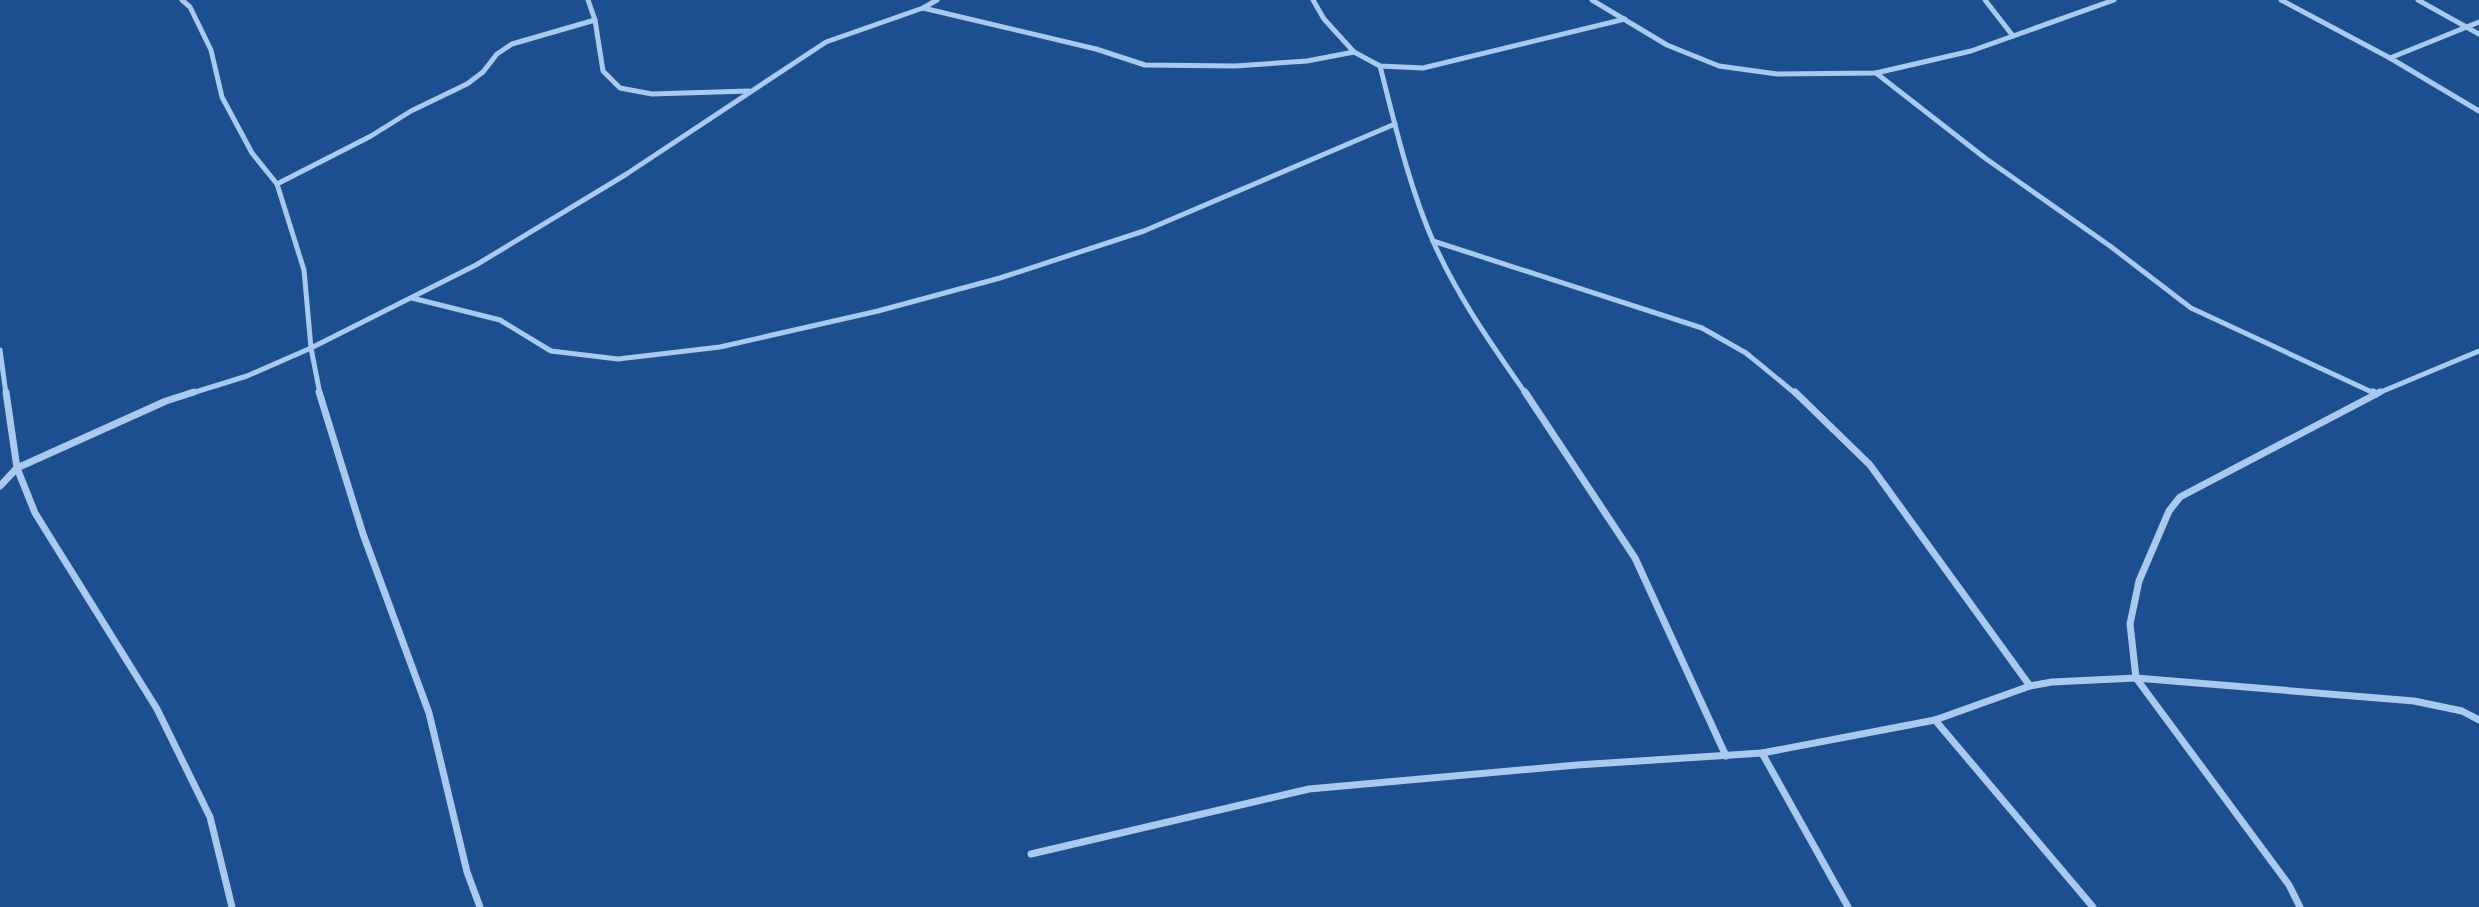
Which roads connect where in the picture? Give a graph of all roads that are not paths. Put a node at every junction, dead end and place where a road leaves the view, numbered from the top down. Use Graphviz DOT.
graph roads {
  1 [pos="182,0"];
  2 [pos="588,0"];
  3 [pos="937,0"];
  4 [pos="1312,0"];
  5 [pos="1592,0"];
  6 [pos="1985,0"];
  7 [pos="2114,0"];
  8 [pos="2281,0"];
  9 [pos="2418,0"];
  10 [pos="923,8"];
  11 [pos="1625,19"];
  12 [pos="595,20"];
  13 [pos="2479,22"];
  14 [pos="2465,27"];
  15 [pos="2479,34"];
  16 [pos="2013,36"];
  17 [pos="1354,52"];
  18 [pos="2390,58"];
  19 [pos="1380,66"];
  20 [pos="1876,73"];
  21 [pos="749,91"];
  22 [pos="2479,111"];
  23 [pos="1395,124"];
  24 [pos="277,184"];
  25 [pos="1433,241"];
  26 [pos="411,298"];
  27 [pos="311,348"];
  28 [pos="0,350"];
  29 [pos="2479,351"];
  30 [pos="2376,394"];
  31 [pos="17,468"];
  32 [pos="0,486"];
  33 [pos="2136,678"];
  34 [pos="2030,686"];
  35 [pos="1935,720"];
  36 [pos="2479,720"];
  37 [pos="1762,753"];
  38 [pos="1726,756"];
  39 [pos="1031,854"];
  40 [pos="232,907"];
  41 [pos="480,907"];
  42 [pos="1848,907"];
  43 [pos="2093,907"];
  44 [pos="2300,907"];
  1 -- 24 [label="street"];
  2 -- 12 [label="street"];
  3 -- 10 [label="street"];
  4 -- 17 [label="street"];
  5 -- 11 [label="street"];
  6 -- 16 [label="street"];
  7 -- 16 [label="street"];
  8 -- 18 [label="street"];
  9 -- 14 [label="street"];
  10 -- 17 [label="street"];
  10 -- 21 [label="street"];
  11 -- 19 [label="street"];
  11 -- 20 [label="street"];
  12 -- 21 [label="street"];
  12 -- 24 [label="street"];
  13 -- 14 [label="street"];
  14 -- 15 [label="street"];
  14 -- 18 [label="street"];
  16 -- 20 [label="street"];
  17 -- 19 [label="street"];
  18 -- 22 [label="street"];
  19 -- 23 [label="street"];
  20 -- 30 [label="street"];
  21 -- 26 [label="street"];
  23 -- 25 [label="street"];
  23 -- 26 [label="street"];
  24 -- 27 [label="street"];
  25 -- 34 [label="street"];
  25 -- 38 [label="street"];
  26 -- 27 [label="street"];
  27 -- 31 [label="street"];
  27 -- 41 [label="street"];
  28 -- 31 [label="street"];
  29 -- 30 [label="street"];
  30 -- 33 [label="street"];
  31 -- 32 [label="street"];
  31 -- 40 [label="street"];
  33 -- 34 [label="street"];
  33 -- 36 [label="street"];
  33 -- 44 [label="street"];
  34 -- 35 [label="street"];
  35 -- 37 [label="street"];
  35 -- 43 [label="street"];
  37 -- 38 [label="street"];
  37 -- 42 [label="street"];
  38 -- 39 [label="street"];
}
